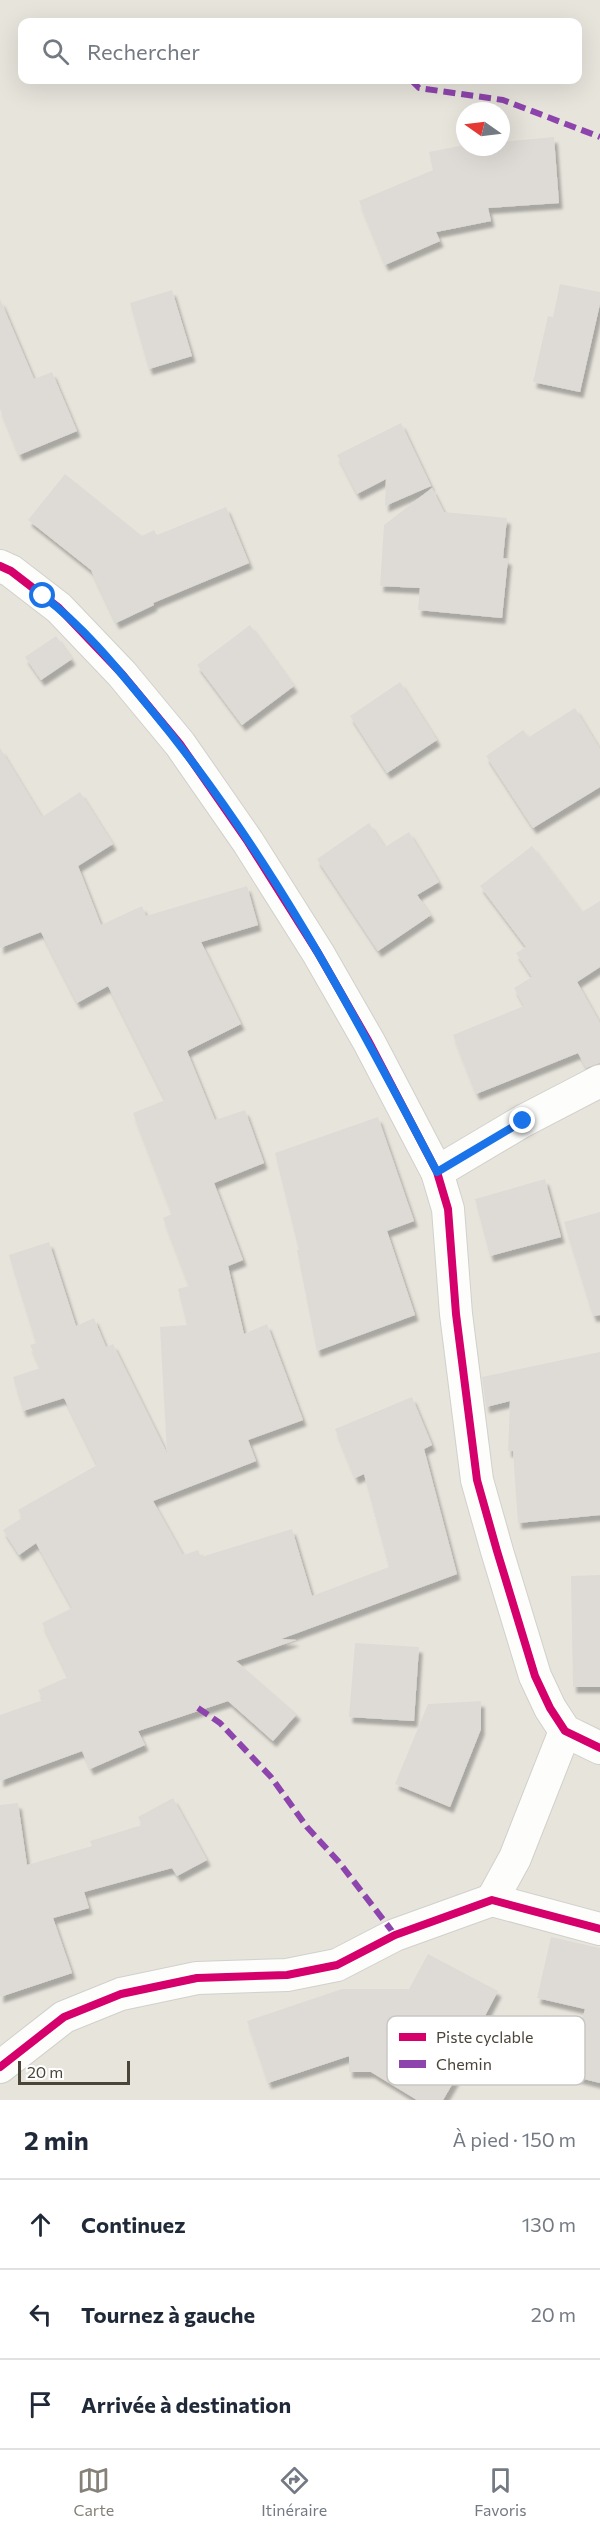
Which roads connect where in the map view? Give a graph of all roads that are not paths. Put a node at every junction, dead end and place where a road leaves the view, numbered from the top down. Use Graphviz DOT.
graph roads {
  1 [pos="0,566"];
  2 [pos="600,1082"];
  3 [pos="437,1172"];
  4 [pos="565,1731"];
  5 [pos="600,1748"];
  6 [pos="492,1900"];
  7 [pos="600,1929"];
  8 [pos="0,2067"];
  1 -- 3 [label="street"];
  2 -- 3 [label="street"];
  3 -- 4 [label="street"];
  4 -- 5 [label="street"];
  4 -- 6 [label="street"];
  6 -- 7 [label="street"];
  6 -- 8 [label="street"];
}
